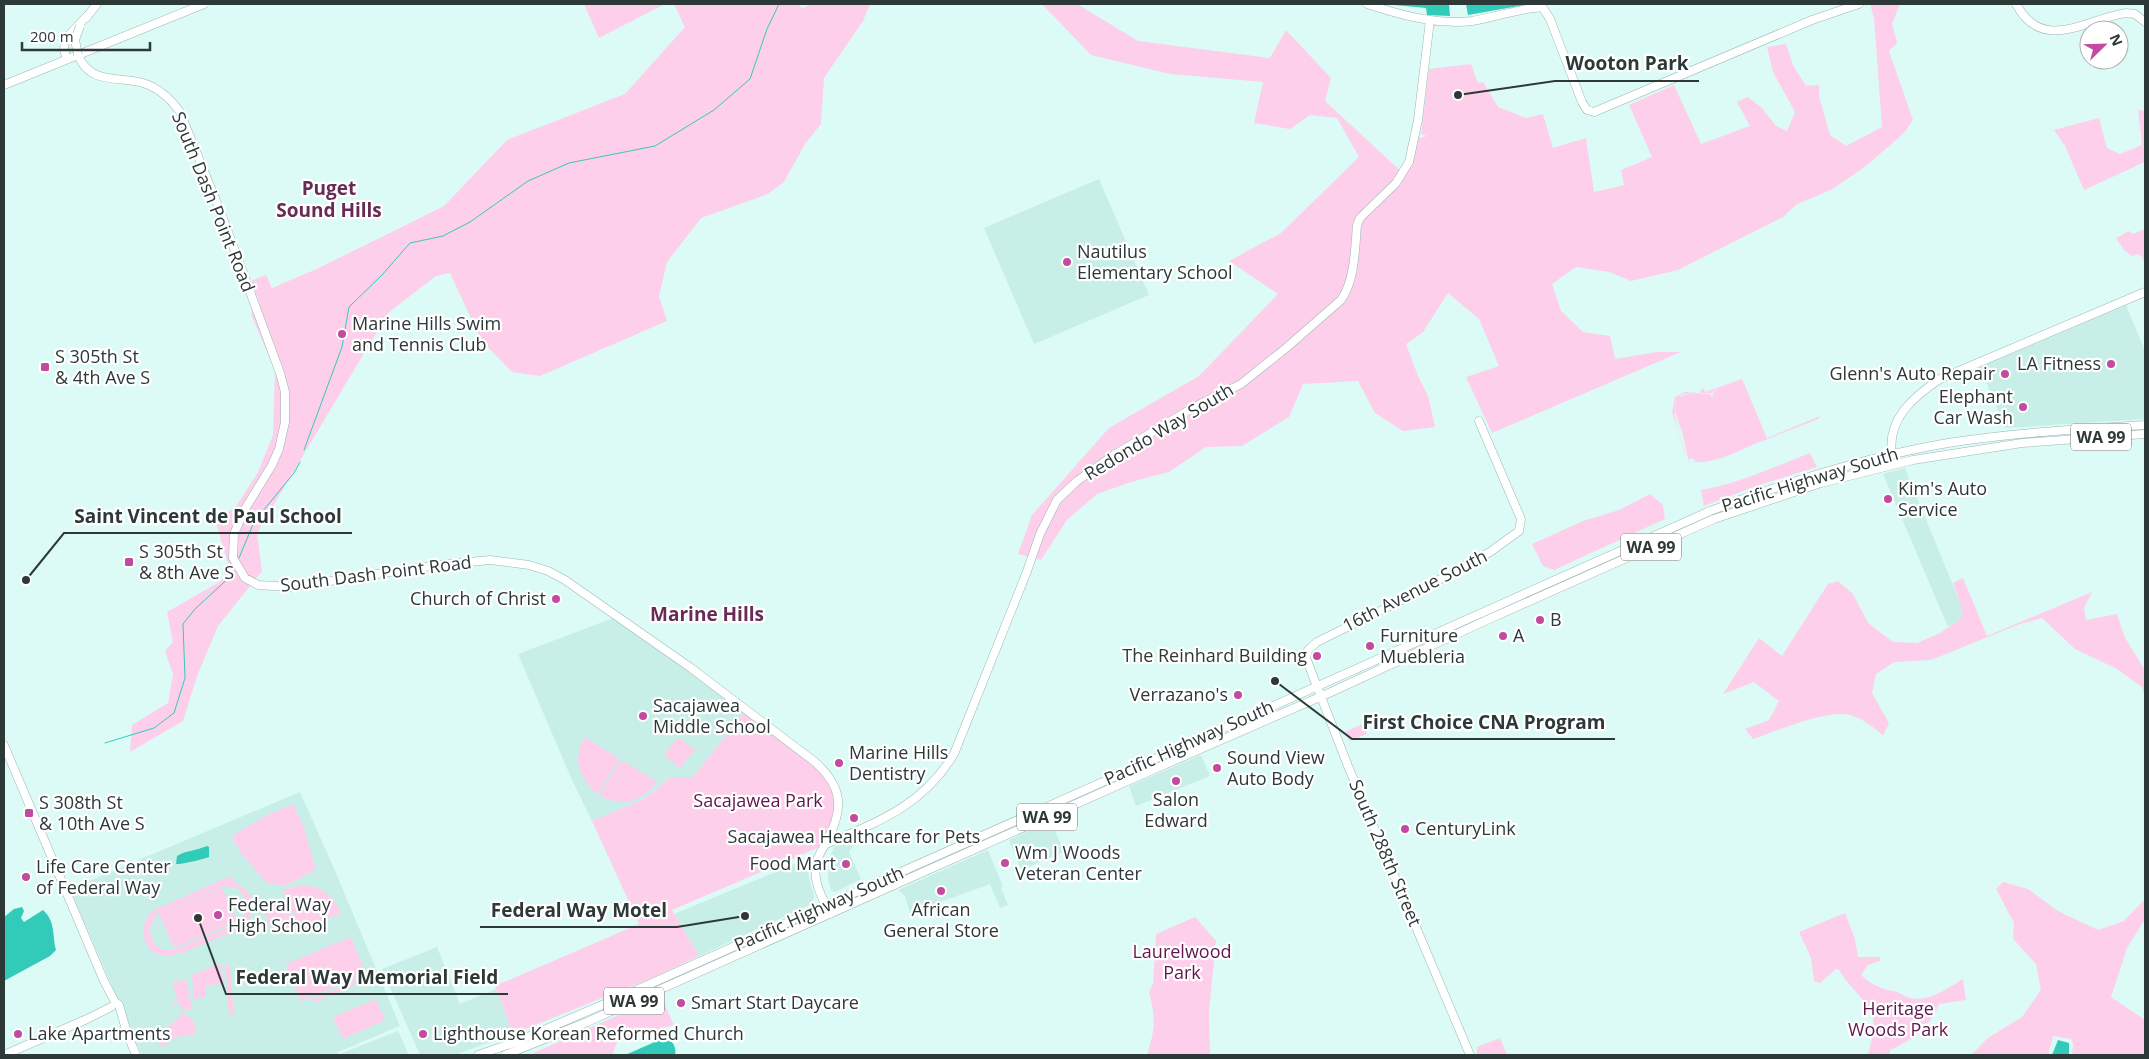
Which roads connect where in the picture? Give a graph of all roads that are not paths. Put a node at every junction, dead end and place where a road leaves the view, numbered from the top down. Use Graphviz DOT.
graph roads {
  1 [pos="97,4"];
  2 [pos="178,4"];
  3 [pos="204,4"];
  4 [pos="1367,4"];
  5 [pos="1859,4"];
  6 [pos="2016,4"];
  7 [pos="182,12"];
  8 [pos="88,15"];
  9 [pos="2112,17"];
  10 [pos="1430,20"];
  11 [pos="2145,22"];
  12 [pos="2145,28"];
  13 [pos="67,59"];
  14 [pos="4,85"];
  15 [pos="2145,292"];
  16 [pos="1480,421"];
  17 [pos="2145,425"];
  18 [pos="2145,434"];
  19 [pos="1892,454"];
  20 [pos="1800,489"];
  21 [pos="1761,492"];
  22 [pos="1714,519"];
  23 [pos="1612,554"];
  24 [pos="1586,576"];
  25 [pos="1308,650"];
  26 [pos="1316,687"];
  27 [pos="1320,698"];
  28 [pos="4,744"];
  29 [pos="1122,774"];
  30 [pos="1060,801"];
  31 [pos="1074,805"];
  32 [pos="1008,834"];
  33 [pos="824,846"];
  34 [pos="826,906"];
  35 [pos="830,914"];
  36 [pos="734,947"];
  37 [pos="703,970"];
  38 [pos="114,1008"];
  39 [pos="4,1055"];
  40 [pos="136,1055"];
  41 [pos="478,1055"];
  42 [pos="505,1055"];
  43 [pos="1470,1055"];
  1 -- 8 [label="main road"];
  2 -- 7 [label="main road"];
  3 -- 7 [label="main road"];
  4 -- 10 [label="main road"];
  5 -- 10 [label="main road"];
  6 -- 9 [label="main road"];
  7 -- 13 [label="main road"];
  8 -- 13 [label="main road"];
  8 -- 33 [label="main road, South Dash Point Road, bridge"];
  9 -- 11 [label="main road"];
  9 -- 12 [label="main road"];
  10 -- 33 [label="main road, Redondo Way South"];
  13 -- 14 [label="main road"];
  15 -- 19 [label="main road"];
  16 -- 25 [label="main road, 16th Avenue South"];
  17 -- 19 [label="main road, Pacific Highway South / WA 99"];
  18 -- 20 [label="main road, Pacific Highway South / WA 99"];
  19 -- 20 [label="main road"];
  19 -- 21 [label="main road, Pacific Highway South / WA 99"];
  20 -- 22 [label="main road, Pacific Highway South / WA 99"];
  21 -- 22 [label="main road"];
  21 -- 23 [label="main road, Pacific Highway South / WA 99"];
  22 -- 24 [label="main road, Pacific Highway South / WA 99"];
  23 -- 24 [label="main road"];
  23 -- 26 [label="main road, Pacific Highway South / WA 99"];
  24 -- 27 [label="main road, Pacific Highway South / WA 99"];
  25 -- 26 [label="main road, South 288th Street"];
  26 -- 27 [label="main road, South 288th Street"];
  26 -- 29 [label="main road, Pacific Highway South / WA 99"];
  27 -- 31 [label="main road, Pacific Highway South / WA 99"];
  27 -- 43 [label="main road, South 288th Street"];
  28 -- 38 [label="main road"];
  29 -- 30 [label="main road, Pacific Highway South / WA 99"];
  29 -- 31 [label="main road"];
  30 -- 32 [label="main road"];
  30 -- 34 [label="main road, Pacific Highway South / WA 99"];
  31 -- 32 [label="main road, Pacific Highway South / WA 99"];
  32 -- 35 [label="main road, Pacific Highway South / WA 99"];
  33 -- 34 [label="main road, South Dash Point Road"];
  34 -- 35 [label="main road, South Dash Point Road"];
  34 -- 36 [label="main road, Pacific Highway South / WA 99"];
  35 -- 37 [label="main road, Pacific Highway South / WA 99"];
  36 -- 37 [label="main road"];
  36 -- 41 [label="main road, Pacific Highway South / WA 99"];
  37 -- 42 [label="main road, Pacific Highway South / WA 99"];
  38 -- 39 [label="main road"];
  38 -- 40 [label="main road"];
}
